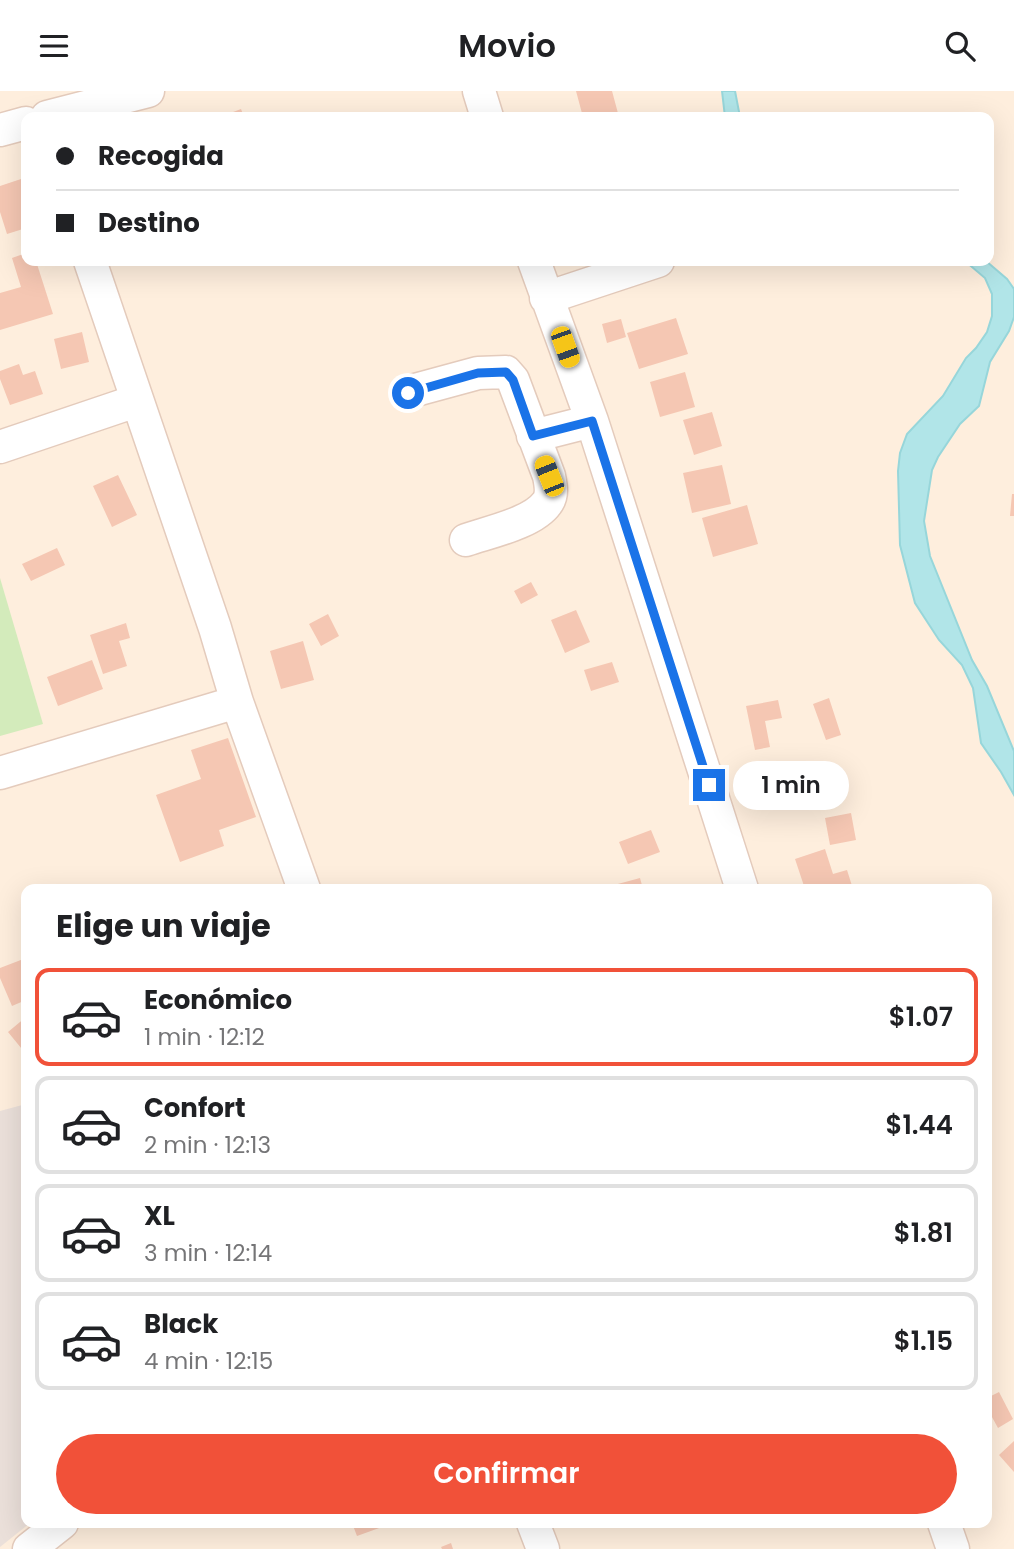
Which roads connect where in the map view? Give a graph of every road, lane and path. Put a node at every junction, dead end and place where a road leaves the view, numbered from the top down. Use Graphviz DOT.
graph roads {
  1 [pos="148,91"];
  2 [pos="478,91"];
  3 [pos="113,96"];
  4 [pos="63,112"];
  5 [pos="485,112"];
  6 [pos="21,124"];
  7 [pos="0,130"];
  8 [pos="92,266"];
  9 [pos="536,266"];
  10 [pos="643,266"];
  11 [pos="546,298"];
  12 [pos="408,393"];
  13 [pos="136,401"];
  14 [pos="592,421"];
  15 [pos="533,436"];
  16 [pos="0,447"];
  17 [pos="466,540"];
  18 [pos="237,702"];
  19 [pos="0,773"];
  20 [pos="302,884"];
  21 [pos="740,884"];
  22 [pos="56,1528"];
  23 [pos="535,1528"];
  24 [pos="946,1528"];
  25 [pos="30,1549"];
  26 [pos="543,1549"];
  27 [pos="953,1549"];
  1 -- 3 [label="street"];
  2 -- 5 [label="street"];
  3 -- 4 [label="street"];
  6 -- 7 [label="street"];
  8 -- 13 [label="street"];
  9 -- 11 [label="street"];
  10 -- 11 [label="street"];
  11 -- 14 [label="street"];
  12 -- 15 [label="street"];
  13 -- 16 [label="street"];
  13 -- 18 [label="street"];
  14 -- 15 [label="street"];
  14 -- 21 [label="street"];
  15 -- 17 [label="street"];
  18 -- 19 [label="street"];
  18 -- 20 [label="street"];
  22 -- 25 [label="street"];
  23 -- 26 [label="street"];
  24 -- 27 [label="street"];
}
